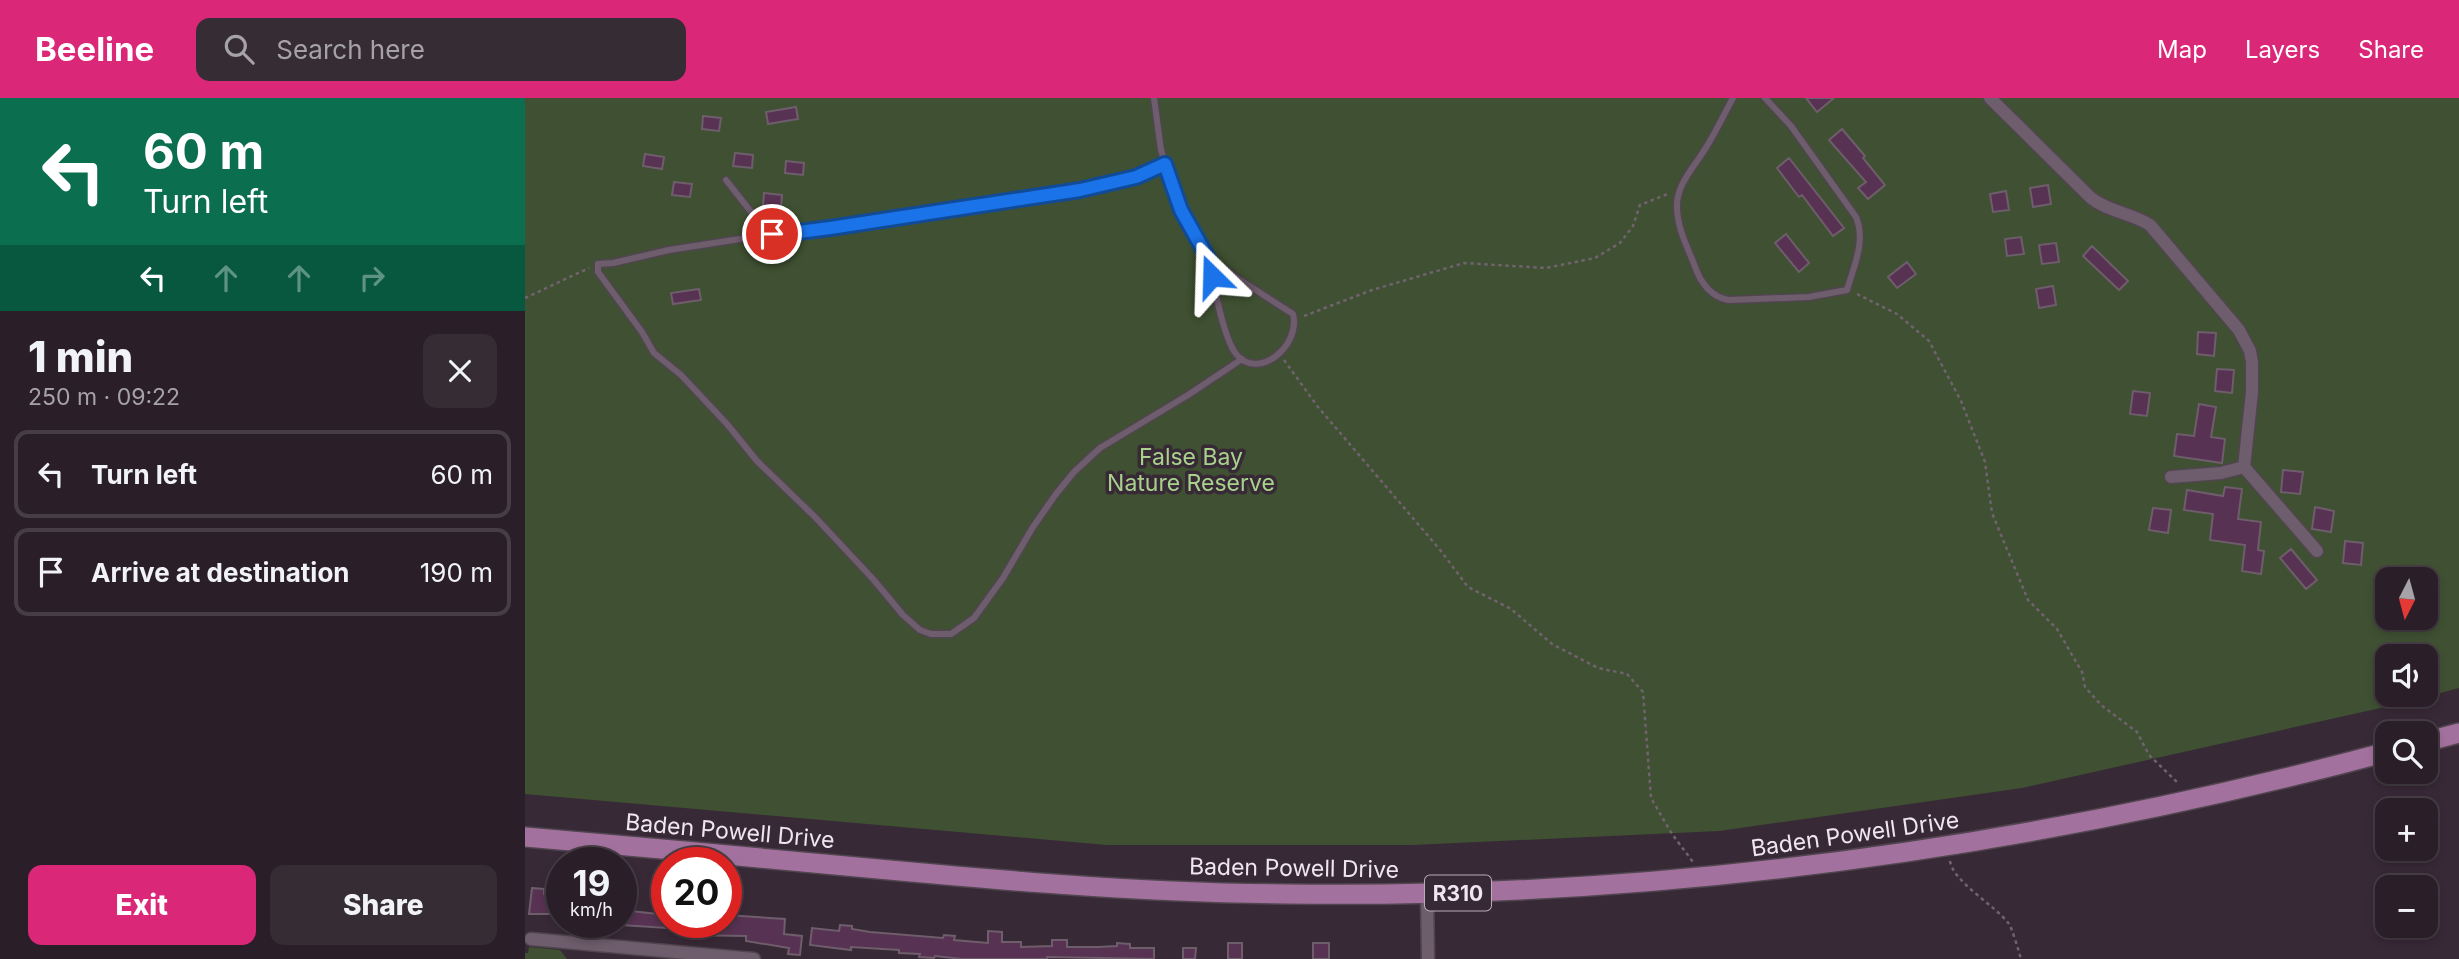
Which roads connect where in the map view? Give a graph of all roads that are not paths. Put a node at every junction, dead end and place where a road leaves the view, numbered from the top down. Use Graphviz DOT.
graph roads {
  1 [pos="1154,98"];
  2 [pos="1733,98"];
  3 [pos="1765,98"];
  4 [pos="1990,98"];
  5 [pos="1165,164"];
  6 [pos="726,180"];
  7 [pos="772,234"];
  8 [pos="1209,260"];
  9 [pos="1242,359"];
  10 [pos="2244,467"];
  11 [pos="2171,477"];
  12 [pos="2317,551"];
  13 [pos="2459,734"];
  14 [pos="2438,739"];
  15 [pos="2375,755"];
  16 [pos="525,837"];
  17 [pos="1427,894"];
  18 [pos="531,939"];
  19 [pos="580,944"];
  20 [pos="578,959"];
  21 [pos="729,959"];
  22 [pos="754,959"];
  23 [pos="1428,959"];
  1 -- 5 [label="lane"];
  2 -- 3 [label="lane"];
  4 -- 10 [label="street"];
  5 -- 7 [label="lane"];
  5 -- 8 [label="lane"];
  6 -- 7 [label="lane"];
  7 -- 9 [label="lane"];
  8 -- 9 [label="lane"];
  8 -- 9 [label="lane"];
  10 -- 11 [label="street"];
  10 -- 12 [label="street"];
  13 -- 14 [label="main road"];
  15 -- 17 [label="main road, Baden Powell Drive / R310"];
  16 -- 17 [label="main road, Baden Powell Drive / R310"];
  17 -- 23 [label="street"];
  18 -- 19 [label="street"];
  19 -- 20 [label="street"];
  19 -- 21 [label="street"];
  21 -- 22 [label="street"];
}
